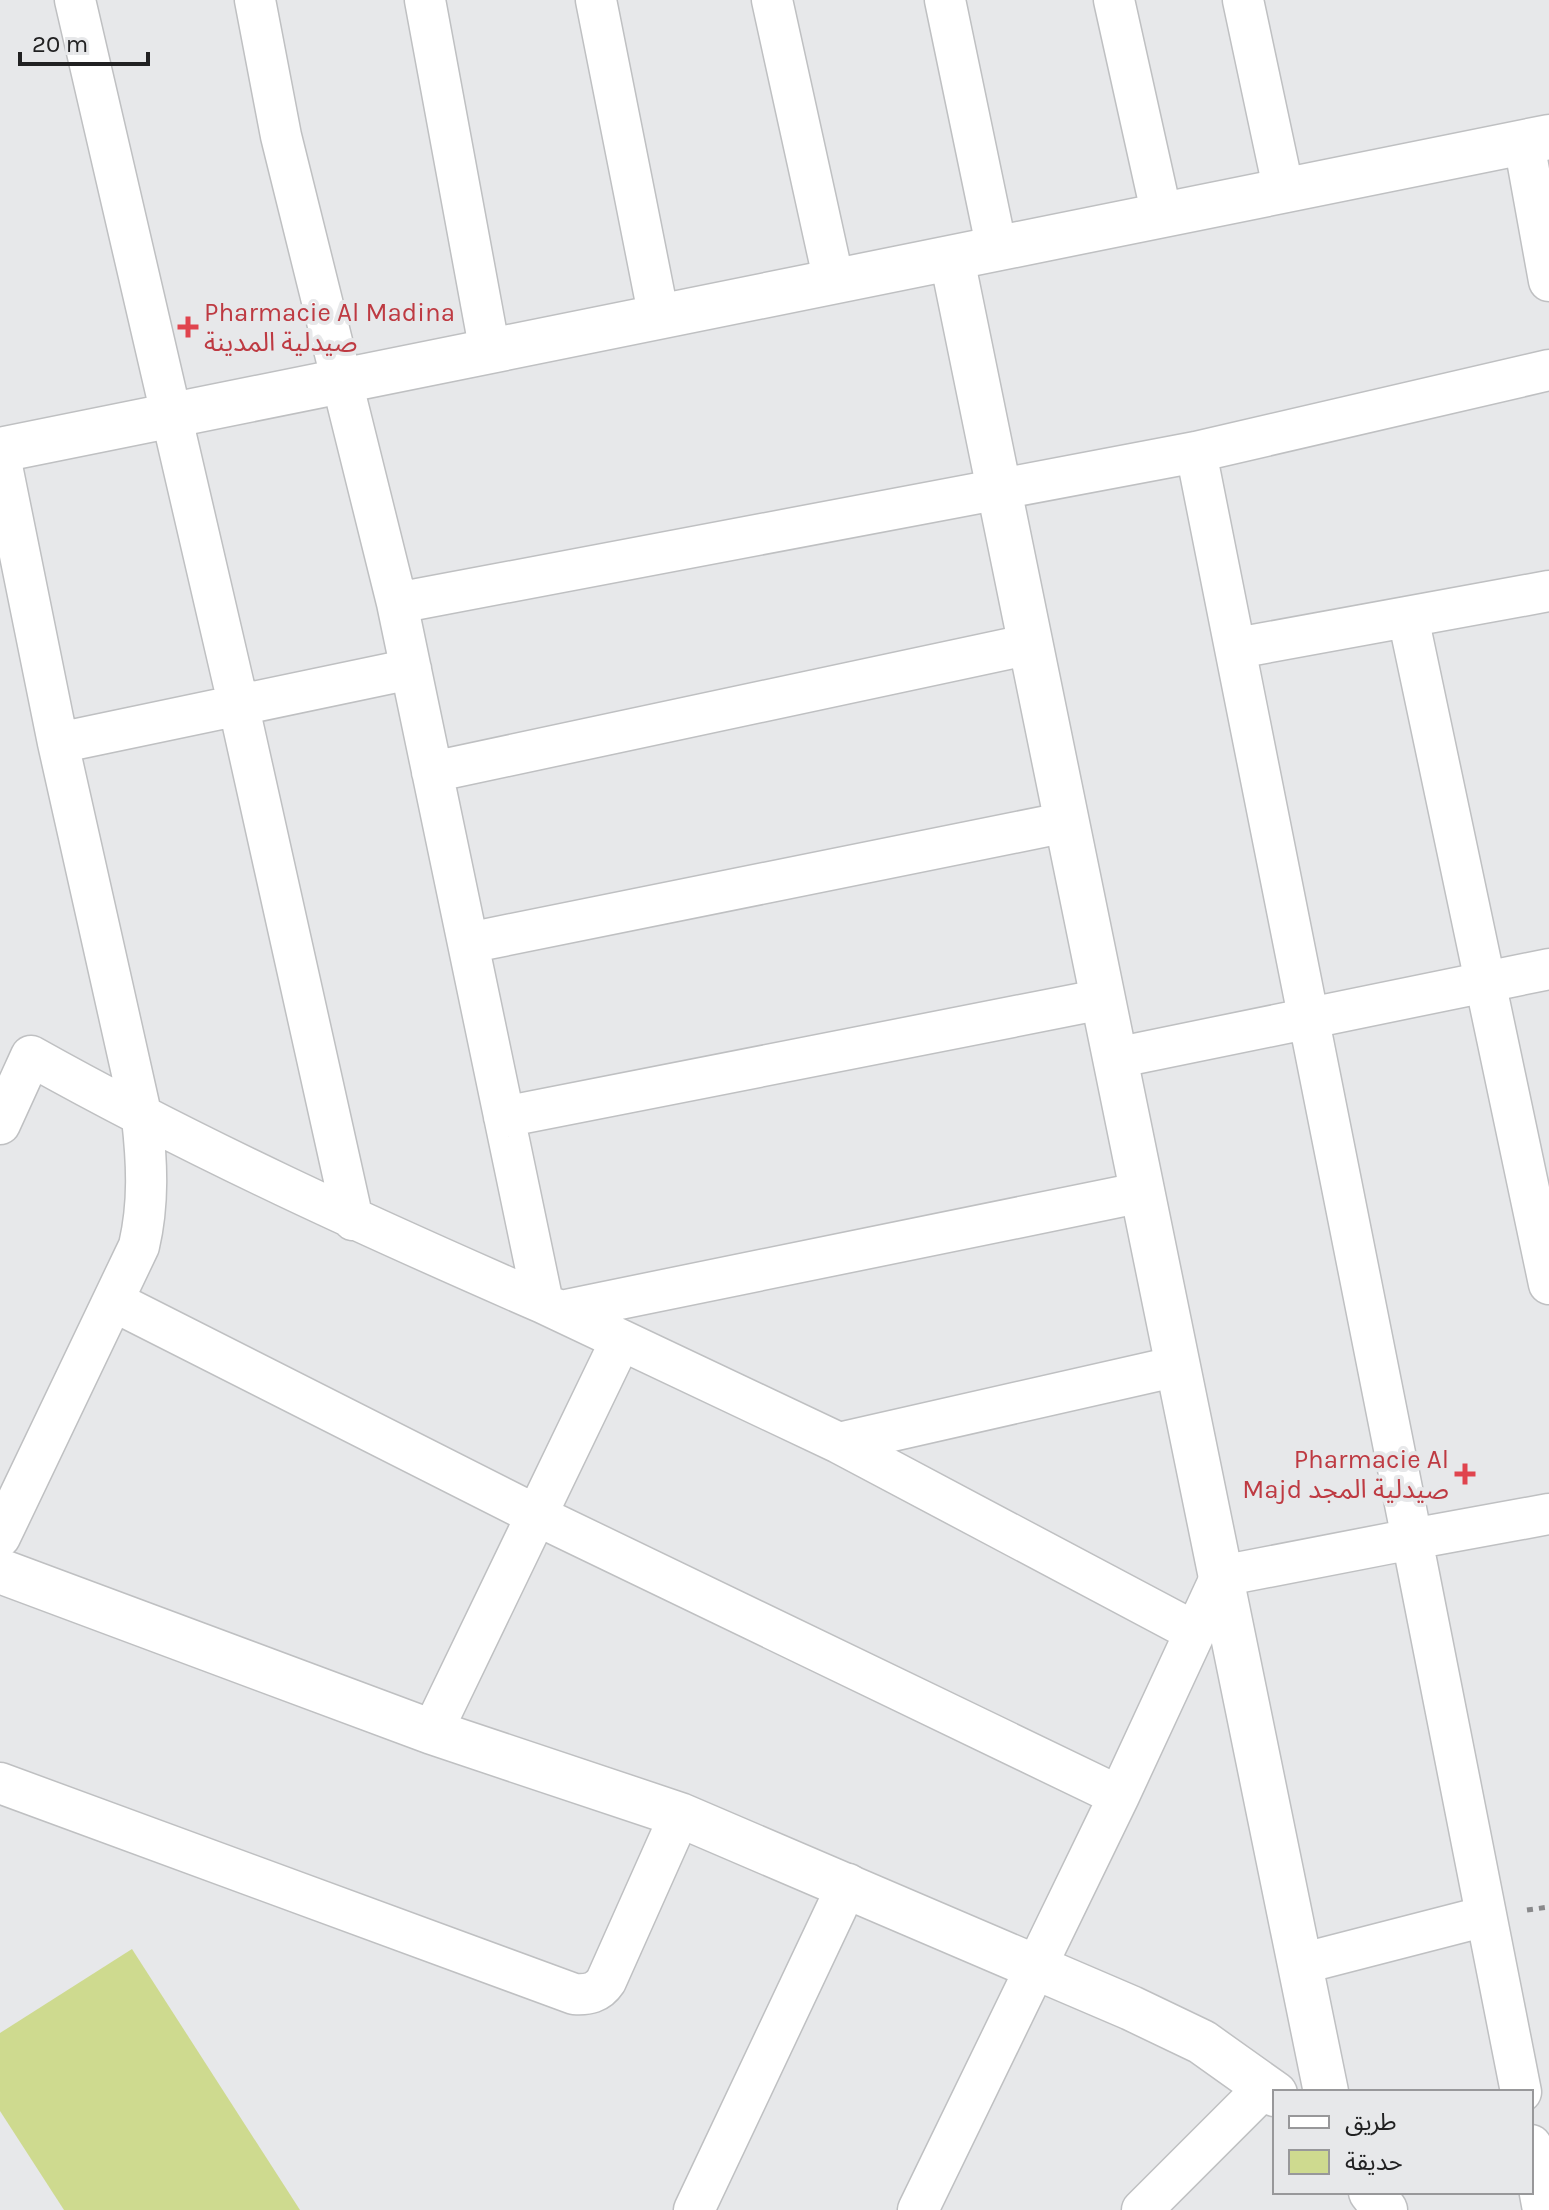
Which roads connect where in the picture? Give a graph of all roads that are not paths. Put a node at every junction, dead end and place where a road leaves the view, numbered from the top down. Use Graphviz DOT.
graph roads {
  1 [pos="75,0"];
  2 [pos="255,0"];
  3 [pos="425,0"];
  4 [pos="596,0"];
  5 [pos="772,0"];
  6 [pos="945,0"];
  7 [pos="1114,0"];
  8 [pos="1243,0"];
  9 [pos="1536,140"];
  10 [pos="1284,192"];
  11 [pos="1162,216"];
  12 [pos="997,250"];
  13 [pos="952,259"];
  14 [pos="1549,281"];
  15 [pos="834,282"];
  16 [pos="659,318"];
  17 [pos="490,352"];
  18 [pos="1549,370"];
  19 [pos="342,382"];
  20 [pos="171,416"];
  21 [pos="1196,452"];
  22 [pos="0,453"];
  23 [pos="999,491"];
  24 [pos="1549,591"];
  25 [pos="397,603"];
  26 [pos="1408,617"];
  27 [pos="1031,644"];
  28 [pos="1237,648"];
  29 [pos="411,669"];
  30 [pos="238,703"];
  31 [pos="58,743"];
  32 [pos="432,772"];
  33 [pos="1067,822"];
  34 [pos="468,943"];
  35 [pos="1549,969"];
  36 [pos="1485,981"];
  37 [pos="1103,999"];
  38 [pos="1310,1018"];
  39 [pos="16,1049"];
  40 [pos="1115,1058"];
  41 [pos="504,1117"];
  42 [pos="142,1118"];
  43 [pos="0,1124"];
  44 [pos="1143,1192"];
  45 [pos="353,1220"];
  46 [pos="1549,1284"];
  47 [pos="113,1301"];
  48 [pos="552,1307"];
  49 [pos="620,1342"];
  50 [pos="1178,1366"];
  51 [pos="839,1443"];
  52 [pos="1549,1514"];
  53 [pos="536,1515"];
  54 [pos="0,1537"];
  55 [pos="1412,1539"];
  56 [pos="0,1571"];
  57 [pos="1221,1576"];
  58 [pos="1195,1632"];
  59 [pos="432,1732"];
  60 [pos="0,1783"];
  61 [pos="1119,1796"];
  62 [pos="680,1815"];
  63 [pos="848,1884"];
  64 [pos="1486,1916"];
  65 [pos="1300,1964"];
  66 [pos="1033,1968"];
  67 [pos="1271,2090"];
  68 [pos="1326,2090"];
  69 [pos="1521,2090"];
  70 [pos="1533,2156"];
  71 [pos="1373,2194"];
  72 [pos="694,2210"];
  73 [pos="918,2210"];
  74 [pos="1142,2210"];
  75 [pos="1385,2210"];
  76 [pos="1543,2210"];
  1 -- 20 [label="street"];
  2 -- 19 [label="street"];
  3 -- 17 [label="street"];
  4 -- 16 [label="street"];
  5 -- 15 [label="street"];
  6 -- 12 [label="street"];
  7 -- 11 [label="street"];
  8 -- 10 [label="street"];
  9 -- 10 [label="street"];
  9 -- 14 [label="street"];
  10 -- 11 [label="street"];
  11 -- 12 [label="street"];
  12 -- 13 [label="street"];
  13 -- 15 [label="street"];
  13 -- 23 [label="street"];
  15 -- 16 [label="street"];
  16 -- 17 [label="street"];
  17 -- 19 [label="street"];
  18 -- 21 [label="street"];
  19 -- 20 [label="street"];
  19 -- 25 [label="street"];
  20 -- 22 [label="street"];
  20 -- 30 [label="street"];
  21 -- 23 [label="street"];
  21 -- 28 [label="street"];
  22 -- 31 [label="street"];
  23 -- 25 [label="street"];
  23 -- 27 [label="street"];
  24 -- 26 [label="street"];
  25 -- 29 [label="street"];
  26 -- 28 [label="street"];
  26 -- 36 [label="street"];
  27 -- 32 [label="street"];
  27 -- 33 [label="street"];
  28 -- 38 [label="street"];
  29 -- 30 [label="street"];
  29 -- 32 [label="street"];
  30 -- 31 [label="street"];
  30 -- 45 [label="street"];
  31 -- 42 [label="street"];
  32 -- 34 [label="street"];
  33 -- 34 [label="street"];
  33 -- 37 [label="street"];
  34 -- 41 [label="street"];
  35 -- 36 [label="street"];
  36 -- 38 [label="street"];
  36 -- 46 [label="street"];
  37 -- 40 [label="street"];
  37 -- 41 [label="street"];
  38 -- 40 [label="street"];
  38 -- 55 [label="street"];
  39 -- 42 [label="street"];
  39 -- 43 [label="street"];
  40 -- 44 [label="street"];
  41 -- 48 [label="street"];
  42 -- 45 [label="street"];
  42 -- 47 [label="street"];
  44 -- 48 [label="street"];
  44 -- 50 [label="street"];
  45 -- 48 [label="street"];
  47 -- 53 [label="street"];
  47 -- 54 [label="street"];
  48 -- 49 [label="street"];
  49 -- 51 [label="street"];
  49 -- 53 [label="street"];
  50 -- 51 [label="street"];
  50 -- 57 [label="street"];
  51 -- 58 [label="street"];
  52 -- 55 [label="street"];
  53 -- 59 [label="street"];
  53 -- 61 [label="street"];
  55 -- 57 [label="street"];
  55 -- 64 [label="street"];
  56 -- 59 [label="street"];
  57 -- 58 [label="street"];
  57 -- 65 [label="street"];
  58 -- 61 [label="street"];
  59 -- 62 [label="street"];
  60 -- 62 [label="street"];
  61 -- 66 [label="street"];
  62 -- 63 [label="street"];
  63 -- 66 [label="street"];
  63 -- 72 [label="street"];
  64 -- 65 [label="street"];
  64 -- 69 [label="street"];
  65 -- 68 [label="street"];
  66 -- 67 [label="street"];
  66 -- 73 [label="street"];
  67 -- 74 [label="street"];
  70 -- 76 [label="street"];
  71 -- 75 [label="street"];
}
